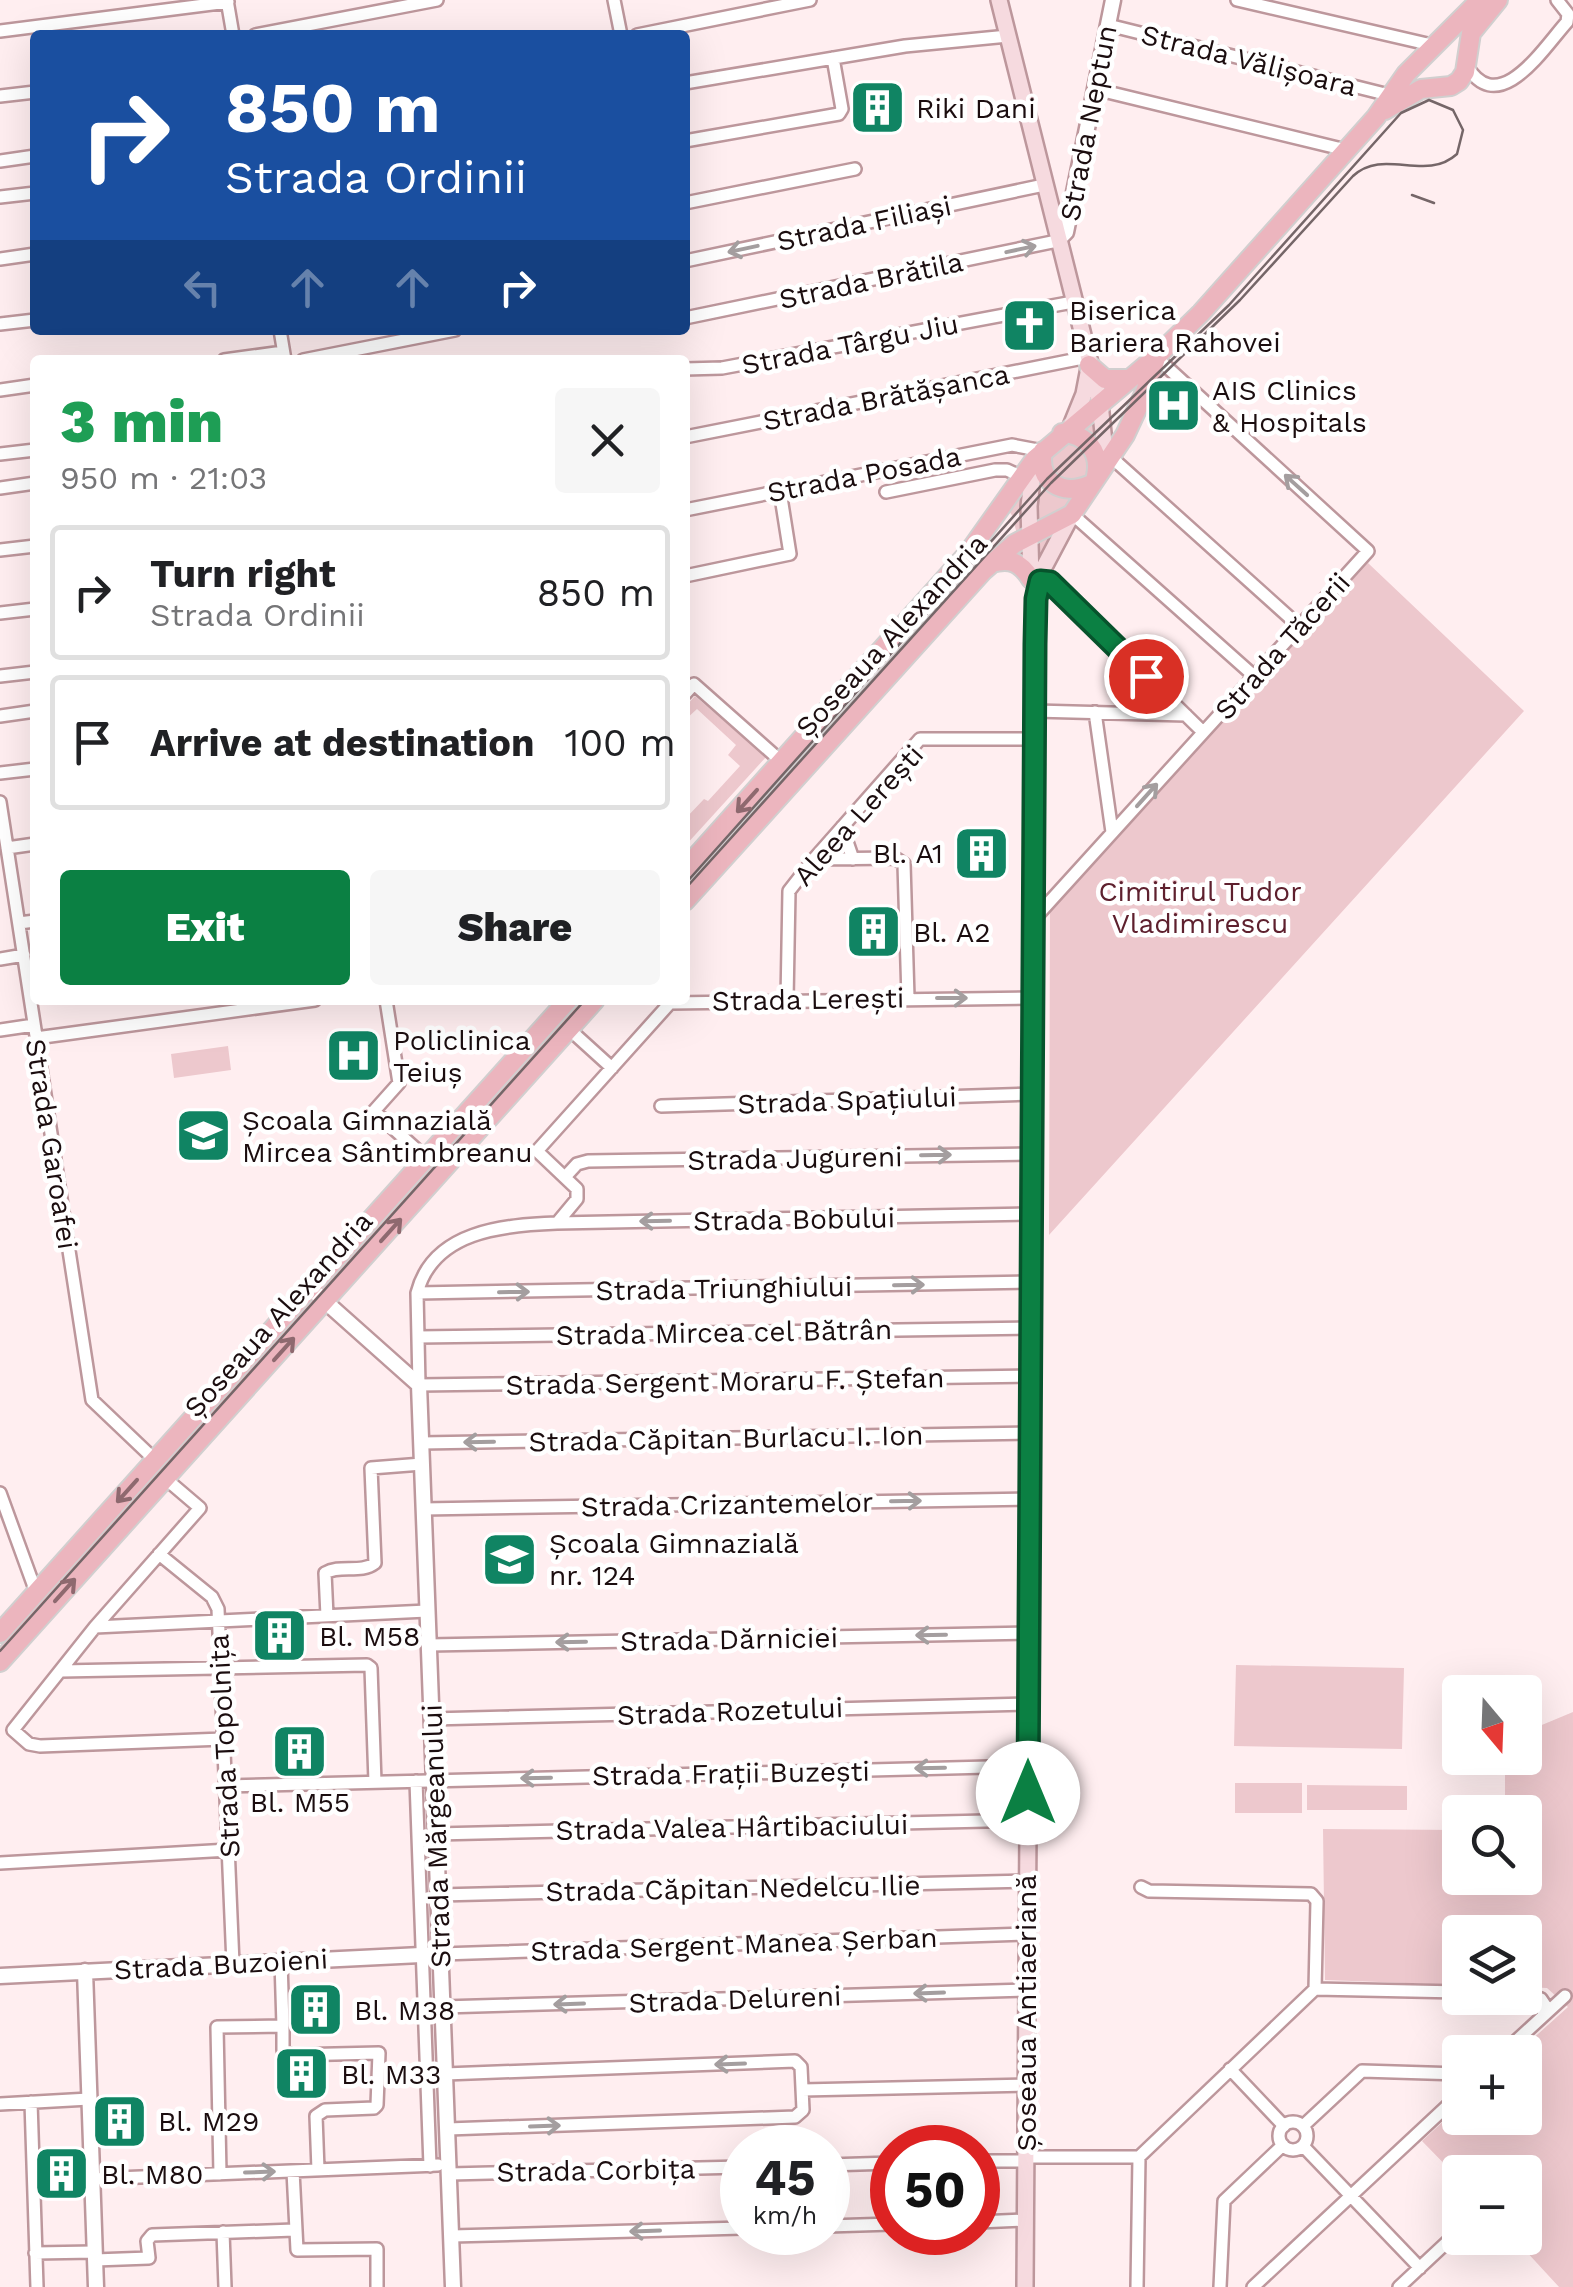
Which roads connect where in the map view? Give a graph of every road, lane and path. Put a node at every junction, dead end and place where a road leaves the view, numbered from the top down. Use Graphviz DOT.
graph roads {
  1 [pos="437,0"];
  2 [pos="614,0"];
  3 [pos="810,0"];
  4 [pos="999,0"];
  5 [pos="1113,0"];
  6 [pos="1237,0"];
  7 [pos="1480,0"];
  8 [pos="1498,0"];
  9 [pos="1557,0"];
  10 [pos="227,1"];
  11 [pos="1108,25"];
  12 [pos="232,30"];
  13 [pos="281,30"];
  14 [pos="619,30"];
  15 [pos="662,30"];
  16 [pos="0,31"];
  17 [pos="1008,36"];
  18 [pos="1433,48"];
  19 [pos="833,58"];
  20 [pos="1466,66"];
  21 [pos="690,81"];
  22 [pos="1440,86"];
  23 [pos="1095,89"];
  24 [pos="30,93"];
  25 [pos="1389,95"];
  26 [pos="0,96"];
  27 [pos="1376,117"];
  28 [pos="690,140"];
  29 [pos="1346,150"];
  30 [pos="30,157"];
  31 [pos="0,161"];
  32 [pos="855,169"];
  33 [pos="1044,185"];
  34 [pos="30,194"];
  35 [pos="0,197"];
  36 [pos="690,203"];
  37 [pos="1057,242"];
  38 [pos="30,255"];
  39 [pos="0,259"];
  40 [pos="690,260"];
  41 [pos="1073,302"];
  42 [pos="690,317"];
  43 [pos="30,321"];
  44 [pos="0,324"];
  45 [pos="430,335"];
  46 [pos="328,355"];
  47 [pos="1156,358"];
  48 [pos="1088,361"];
  49 [pos="690,369"];
  50 [pos="1130,379"];
  51 [pos="30,386"];
  52 [pos="0,390"];
  53 [pos="1100,403"];
  54 [pos="1066,430"];
  55 [pos="690,436"];
  56 [pos="30,451"];
  57 [pos="0,454"];
  58 [pos="1039,455"];
  59 [pos="1100,470"];
  60 [pos="1020,476"];
  61 [pos="30,484"];
  62 [pos="0,488"];
  63 [pos="780,490"];
  64 [pos="886,492"];
  65 [pos="690,509"];
  66 [pos="1072,514"];
  67 [pos="1030,535"];
  68 [pos="30,547"];
  69 [pos="0,550"];
  70 [pos="991,564"];
  71 [pos="690,575"];
  72 [pos="1036,580"];
  73 [pos="30,610"];
  74 [pos="0,613"];
  75 [pos="1299,626"];
  76 [pos="30,673"];
  77 [pos="0,676"];
  78 [pos="1254,676"];
  79 [pos="690,688"];
  80 [pos="1035,710"];
  81 [pos="30,712"];
  82 [pos="1095,712"];
  83 [pos="1186,715"];
  84 [pos="0,716"];
  85 [pos="1204,732"];
  86 [pos="1035,739"];
  87 [pos="782,762"];
  88 [pos="30,770"];
  89 [pos="0,773"];
  90 [pos="0,802"];
  91 [pos="1,819"];
  92 [pos="842,827"];
  93 [pos="1112,832"];
  94 [pos="30,845"];
  95 [pos="7,848"];
  96 [pos="853,858"];
  97 [pos="814,859"];
  98 [pos="690,864"];
  99 [pos="6,882"];
  100 [pos="690,895"];
  101 [pos="1034,919"];
  102 [pos="30,922"];
  103 [pos="19,923"];
  104 [pos="24,955"];
  105 [pos="0,959"];
  106 [pos="30,970"];
  107 [pos="908,998"];
  108 [pos="1033,998"];
  109 [pos="787,1000"];
  110 [pos="690,1002"];
  111 [pos="33,1005"];
  112 [pos="271,1005"];
  113 [pos="387,1005"];
  114 [pos="564,1005"];
  115 [pos="592,1005"];
  116 [pos="668,1005"];
  117 [pos="0,1030"];
  118 [pos="569,1030"];
  119 [pos="35,1032"];
  120 [pos="612,1068"];
  121 [pos="1032,1094"];
  122 [pos="662,1106"];
  123 [pos="1032,1154"];
  124 [pos="426,1158"];
  125 [pos="566,1177"];
  126 [pos="1032,1214"];
  127 [pos="556,1223"];
  128 [pos="1032,1282"];
  129 [pos="309,1288"];
  130 [pos="416,1293"];
  131 [pos="326,1302"];
  132 [pos="1031,1328"];
  133 [pos="418,1337"];
  134 [pos="1032,1376"];
  135 [pos="419,1385"];
  136 [pos="1031,1434"];
  137 [pos="421,1443"];
  138 [pos="155,1460"];
  139 [pos="422,1464"];
  140 [pos="166,1479"];
  141 [pos="0,1493"];
  142 [pos="1030,1499"];
  143 [pos="423,1509"];
  144 [pos="159,1554"];
  145 [pos="36,1592"];
  146 [pos="427,1611"];
  147 [pos="327,1616"];
  148 [pos="218,1622"];
  149 [pos="96,1627"];
  150 [pos="0,1633"];
  151 [pos="1029,1633"];
  152 [pos="429,1645"];
  153 [pos="0,1662"];
  154 [pos="220,1669"];
  155 [pos="61,1670"];
  156 [pos="1028,1704"];
  157 [pos="432,1719"];
  158 [pos="223,1739"];
  159 [pos="1028,1766"];
  160 [pos="434,1780"];
  161 [pos="416,1781"];
  162 [pos="375,1782"];
  163 [pos="226,1786"];
  164 [pos="1028,1820"];
  165 [pos="436,1834"];
  166 [pos="229,1850"];
  167 [pos="0,1863"];
  168 [pos="1027,1881"];
  169 [pos="1142,1887"];
  170 [pos="439,1896"];
  171 [pos="1027,1934"];
  172 [pos="441,1954"];
  173 [pos="422,1955"];
  174 [pos="281,1961"];
  175 [pos="233,1964"];
  176 [pos="85,1971"];
  177 [pos="0,1976"];
  178 [pos="1315,1989"];
  179 [pos="1027,1990"];
  180 [pos="1442,1992"];
  181 [pos="1566,1996"];
  182 [pos="1542,2000"];
  183 [pos="443,2008"];
  184 [pos="1543,2017"];
  185 [pos="283,2026"];
  186 [pos="1523,2035"];
  187 [pos="1230,2069"];
  188 [pos="1442,2073"];
  189 [pos="446,2074"];
  190 [pos="1026,2084"];
  191 [pos="802,2090"];
  192 [pos="89,2100"];
  193 [pos="30,2102"];
  194 [pos="0,2104"];
  195 [pos="1442,2111"];
  196 [pos="1284,2126"];
  197 [pos="1303,2126"];
  198 [pos="448,2129"];
  199 [pos="1282,2145"];
  200 [pos="1303,2146"];
  201 [pos="1139,2158"];
  202 [pos="1025,2159"];
  203 [pos="1000,2160"];
  204 [pos="430,2166"];
  205 [pos="720,2167"];
  206 [pos="450,2169"];
  207 [pos="318,2170"];
  208 [pos="292,2171"];
  209 [pos="220,2174"];
  210 [pos="92,2178"];
  211 [pos="1350,2196"];
  212 [pos="1025,2220"];
  213 [pos="1000,2221"];
  214 [pos="720,2229"];
  215 [pos="294,2230"];
  216 [pos="223,2232"];
  217 [pos="452,2236"];
  218 [pos="1442,2247"];
  219 [pos="35,2253"];
  220 [pos="95,2256"];
  221 [pos="1420,2268"];
  222 [pos="37,2287"];
  223 [pos="96,2287"];
  224 [pos="225,2287"];
  225 [pos="377,2287"];
  226 [pos="454,2287"];
  227 [pos="1024,2287"];
  228 [pos="1137,2287"];
  229 [pos="1220,2287"];
  230 [pos="1254,2287"];
  231 [pos="1398,2287"];
  1 -- 13 [label="street"];
  2 -- 14 [label="street"];
  3 -- 15 [label="street"];
  4 -- 17 [label="main road"];
  5 -- 11 [label="street, Strada Neptun"];
  6 -- 18 [label="street"];
  7 -- 18 [label="main road, Șoseaua Alexandria"];
  8 -- 20 [label="main road"];
  9 -- 20 [label="street"];
  10 -- 12 [label="street"];
  10 -- 16 [label="street"];
  11 -- 23 [label="street, Strada Neptun"];
  11 -- 25 [label="street, Strada Vălișoara"];
  17 -- 19 [label="street"];
  17 -- 33 [label="main road"];
  18 -- 20 [label="main road"];
  18 -- 22 [label="main road"];
  18 -- 25 [label="main road, Șoseaua Alexandria"];
  19 -- 21 [label="street"];
  19 -- 28 [label="street"];
  20 -- 22 [label="main road, Șoseaua Alexandria"];
  22 -- 27 [label="main road, Șoseaua Alexandria"];
  23 -- 29 [label="street"];
  23 -- 37 [label="street, Strada Neptun"];
  24 -- 26 [label="street"];
  25 -- 27 [label="main road, Șoseaua Alexandria"];
  27 -- 29 [label="main road, Șoseaua Alexandria"];
  29 -- 47 [label="main road, Șoseaua Alexandria"];
  30 -- 31 [label="street"];
  32 -- 36 [label="street"];
  33 -- 37 [label="main road"];
  33 -- 40 [label="street, Strada Filiași, one-way"];
  34 -- 35 [label="street"];
  37 -- 41 [label="main road"];
  42 -- 37 [label="street, Strada Brătila, one-way"];
  38 -- 39 [label="street"];
  41 -- 48 [label="main road"];
  41 -- 49 [label="street, Strada Târgu Jiu"];
  43 -- 44 [label="street"];
  45 -- 46 [label="street"];
  47 -- 50 [label="main road, Șoseaua Alexandria"];
  47 -- 59 [label="main road, Șoseaua Alexandria"];
  75 -- 47 [label="street, Strada Tăcerii, one-way"];
  48 -- 50 [label="main road"];
  48 -- 53 [label="main road"];
  48 -- 54 [label="main road"];
  48 -- 55 [label="street, Strada Brătășanca"];
  50 -- 53 [label="main road, Șoseaua Alexandria"];
  51 -- 52 [label="street"];
  53 -- 54 [label="main road, Șoseaua Alexandria"];
  53 -- 59 [label="main road"];
  54 -- 58 [label="main road, Șoseaua Alexandria"];
  54 -- 59 [label="main road"];
  56 -- 57 [label="street"];
  58 -- 59 [label="main road"];
  58 -- 60 [label="main road, Șoseaua Alexandria"];
  58 -- 63 [label="street, Strada Posada"];
  58 -- 67 [label="main road, Șoseaua Antiaeriană"];
  59 -- 66 [label="main road, Șoseaua Alexandria"];
  59 -- 75 [label="street"];
  60 -- 64 [label="street"];
  60 -- 87 [label="main road, Șoseaua Alexandria"];
  61 -- 62 [label="street"];
  63 -- 65 [label="street, Strada Posada"];
  63 -- 71 [label="street"];
  66 -- 67 [label="main road, Șoseaua Alexandria"];
  66 -- 72 [label="main road"];
  66 -- 78 [label="street"];
  67 -- 70 [label="main road, Șoseaua Alexandria"];
  67 -- 72 [label="main road, Șoseaua Antiaeriană"];
  68 -- 69 [label="street"];
  70 -- 72 [label="main road"];
  70 -- 100 [label="main road, Șoseaua Alexandria"];
  72 -- 80 [label="main road, Șoseaua Antiaeriană"];
  72 -- 83 [label="street"];
  73 -- 74 [label="street"];
  75 -- 78 [label="street, Strada Tăcerii"];
  76 -- 77 [label="street"];
  78 -- 85 [label="street, Strada Tăcerii"];
  79 -- 87 [label="street"];
  80 -- 82 [label="street"];
  80 -- 86 [label="main road, Șoseaua Antiaeriană"];
  81 -- 84 [label="street"];
  82 -- 83 [label="street"];
  82 -- 93 [label="street"];
  83 -- 85 [label="street"];
  93 -- 85 [label="street, Strada Tăcerii, one-way"];
  86 -- 92 [label="street, Aleea Lerești"];
  86 -- 101 [label="main road, Șoseaua Antiaeriană"];
  87 -- 98 [label="main road, Șoseaua Alexandria, one-way"];
  88 -- 89 [label="street"];
  90 -- 91 [label="street, Strada Garoafei"];
  91 -- 95 [label="street, Strada Garoafei"];
  92 -- 96 [label="street"];
  92 -- 97 [label="street, Aleea Lerești"];
  93 -- 101 [label="street, Strada Tăcerii"];
  94 -- 95 [label="street"];
  95 -- 99 [label="street, Strada Garoafei"];
  96 -- 97 [label="street"];
  96 -- 107 [label="street"];
  97 -- 109 [label="street, Aleea Lerești"];
  99 -- 103 [label="street, Strada Garoafei"];
  101 -- 108 [label="main road, Șoseaua Antiaeriană"];
  102 -- 103 [label="street"];
  103 -- 104 [label="street, Strada Garoafei"];
  104 -- 105 [label="street"];
  104 -- 106 [label="street, Strada Garoafei"];
  107 -- 108 [label="street, Strada Lerești, one-way"];
  107 -- 109 [label="street, Strada Lerești"];
  108 -- 121 [label="main road, Șoseaua Antiaeriană"];
  109 -- 110 [label="street, Strada Lerești"];
  111 -- 119 [label="street, Strada Garoafei"];
  112 -- 119 [label="street"];
  113 -- 124 [label="street"];
  114 -- 124 [label="main road, Șoseaua Alexandria"];
  115 -- 118 [label="main road, Șoseaua Alexandria"];
  116 -- 120 [label="street, Strada Lerești"];
  117 -- 119 [label="street"];
  118 -- 120 [label="street"];
  131 -- 118 [label="main road, Șoseaua Alexandria, one-way"];
  119 -- 138 [label="street, Strada Garoafei"];
  120 -- 125 [label="street, Strada Lerești"];
  121 -- 122 [label="street, Strada Spațiului"];
  121 -- 123 [label="main road, Șoseaua Antiaeriană"];
  125 -- 123 [label="street, Strada Jugureni, one-way"];
  123 -- 126 [label="main road, Șoseaua Antiaeriană"];
  124 -- 129 [label="main road, Șoseaua Alexandria"];
  125 -- 127 [label="street"];
  126 -- 127 [label="street, Strada Bobului, one-way"];
  126 -- 128 [label="main road, Șoseaua Antiaeriană"];
  127 -- 130 [label="street"];
  130 -- 128 [label="street, Strada Triunghiului, one-way"];
  128 -- 132 [label="main road, Șoseaua Antiaeriană"];
  129 -- 131 [label="street"];
  129 -- 138 [label="main road, Șoseaua Alexandria"];
  130 -- 133 [label="street, Strada Mărgeanului"];
  131 -- 135 [label="street"];
  140 -- 131 [label="main road, Șoseaua Alexandria, one-way"];
  132 -- 133 [label="street, Strada Mircea cel Bătrân"];
  132 -- 134 [label="main road, Șoseaua Antiaeriană"];
  133 -- 135 [label="street, Strada Mărgeanului"];
  134 -- 135 [label="street, Strada Sergent Moraru F. Ștefan"];
  134 -- 136 [label="main road, Șoseaua Antiaeriană"];
  135 -- 137 [label="street, Strada Mărgeanului"];
  136 -- 137 [label="street, Strada Căpitan Burlacu I. Ion, one-way"];
  136 -- 142 [label="main road, Șoseaua Antiaeriană"];
  137 -- 139 [label="street, Strada Mărgeanului"];
  138 -- 145 [label="main road, Șoseaua Alexandria, one-way"];
  139 -- 143 [label="street, Strada Mărgeanului"];
  139 -- 147 [label="street"];
  140 -- 144 [label="street"];
  153 -- 140 [label="main road, Șoseaua Alexandria, one-way"];
  141 -- 145 [label="street"];
  143 -- 142 [label="street, Strada Crizantemelor, one-way"];
  142 -- 151 [label="main road, Șoseaua Antiaeriană"];
  143 -- 146 [label="street, Strada Mărgeanului"];
  144 -- 148 [label="street, Strada Topolnița"];
  144 -- 149 [label="street"];
  145 -- 150 [label="main road, Șoseaua Alexandria"];
  146 -- 147 [label="street"];
  146 -- 152 [label="street, Strada Mărgeanului"];
  147 -- 148 [label="street"];
  148 -- 149 [label="street"];
  148 -- 154 [label="street, Strada Topolnița"];
  149 -- 155 [label="street"];
  151 -- 152 [label="street, Strada Dărniciei, one-way"];
  151 -- 156 [label="main road, Șoseaua Antiaeriană"];
  152 -- 157 [label="street, Strada Mărgeanului"];
  154 -- 155 [label="street"];
  154 -- 158 [label="street, Strada Topolnița"];
  154 -- 162 [label="street"];
  155 -- 158 [label="street"];
  156 -- 157 [label="street, Strada Rozetului"];
  156 -- 159 [label="main road, Șoseaua Antiaeriană"];
  157 -- 160 [label="street, Strada Mărgeanului"];
  158 -- 163 [label="street, Strada Topolnița"];
  159 -- 160 [label="street, Strada Frații Buzești, one-way"];
  159 -- 164 [label="main road, Șoseaua Antiaeriană"];
  160 -- 161 [label="street, Strada Frații Buzești"];
  160 -- 165 [label="street, Strada Mărgeanului"];
  161 -- 162 [label="street, Strada Frații Buzești"];
  161 -- 173 [label="street, Strada Mărgeanului"];
  162 -- 163 [label="street, Strada Frații Buzești"];
  163 -- 166 [label="street, Strada Topolnița"];
  164 -- 165 [label="street, Strada Valea Hârtibaciului"];
  164 -- 168 [label="main road, Șoseaua Antiaeriană"];
  165 -- 170 [label="street, Strada Mărgeanului"];
  166 -- 167 [label="street"];
  166 -- 175 [label="street, Strada Topolnița"];
  168 -- 170 [label="street, Strada Căpitan Nedelcu Ilie"];
  168 -- 171 [label="main road, Șoseaua Antiaeriană"];
  169 -- 178 [label="street"];
  170 -- 172 [label="street, Strada Mărgeanului"];
  171 -- 172 [label="street, Strada Sergent Manea Șerban"];
  171 -- 179 [label="main road, Șoseaua Antiaeriană"];
  172 -- 173 [label="street, Strada Buzoieni"];
  172 -- 183 [label="street, Strada Mărgeanului"];
  173 -- 174 [label="street, Strada Buzoieni"];
  173 -- 204 [label="street, Strada Mărgeanului"];
  174 -- 175 [label="street, Strada Buzoieni"];
  174 -- 185 [label="street"];
  175 -- 176 [label="street, Strada Buzoieni"];
  176 -- 177 [label="street, Strada Buzoieni"];
  176 -- 192 [label="street"];
  178 -- 180 [label="street"];
  178 -- 187 [label="street"];
  179 -- 183 [label="street, Strada Delureni, one-way"];
  179 -- 190 [label="main road, Șoseaua Antiaeriană"];
  181 -- 184 [label="street"];
  182 -- 184 [label="street"];
  183 -- 189 [label="street, Strada Mărgeanului"];
  184 -- 186 [label="street"];
  185 -- 207 [label="street"];
  185 -- 209 [label="street"];
  187 -- 196 [label="street"];
  187 -- 201 [label="street"];
  188 -- 197 [label="street"];
  191 -- 189 [label="street, one-way"];
  189 -- 198 [label="street, Strada Mărgeanului"];
  190 -- 191 [label="street"];
  190 -- 202 [label="main road, Șoseaua Antiaeriană"];
  198 -- 191 [label="street, one-way"];
  192 -- 193 [label="street"];
  192 -- 210 [label="street"];
  193 -- 194 [label="street"];
  193 -- 219 [label="street"];
  195 -- 211 [label="street"];
  196 -- 197 [label="street"];
  196 -- 199 [label="street"];
  197 -- 200 [label="street"];
  198 -- 206 [label="street, Strada Mărgeanului"];
  199 -- 200 [label="street"];
  199 -- 229 [label="street"];
  200 -- 211 [label="street"];
  201 -- 202 [label="street"];
  201 -- 228 [label="street"];
  202 -- 203 [label="street"];
  202 -- 212 [label="main road, Șoseaua Antiaeriană"];
  204 -- 206 [label="street, Strada Corbița"];
  204 -- 207 [label="street, Strada Corbița"];
  205 -- 206 [label="street, Strada Corbița"];
  206 -- 217 [label="street, Strada Mărgeanului"];
  207 -- 208 [label="street, Strada Corbița"];
  209 -- 208 [label="street, Strada Corbița, one-way"];
  208 -- 215 [label="street"];
  209 -- 210 [label="street, Strada Corbița"];
  210 -- 220 [label="street"];
  211 -- 221 [label="street"];
  211 -- 230 [label="street"];
  212 -- 213 [label="street"];
  212 -- 227 [label="main road, Șoseaua Antiaeriană"];
  214 -- 217 [label="street, one-way"];
  215 -- 216 [label="street"];
  215 -- 225 [label="street"];
  216 -- 220 [label="street"];
  216 -- 224 [label="street"];
  217 -- 226 [label="street, Strada Mărgeanului"];
  218 -- 221 [label="street"];
  219 -- 220 [label="street"];
  219 -- 222 [label="street"];
  220 -- 223 [label="street"];
  221 -- 231 [label="street"];
}
